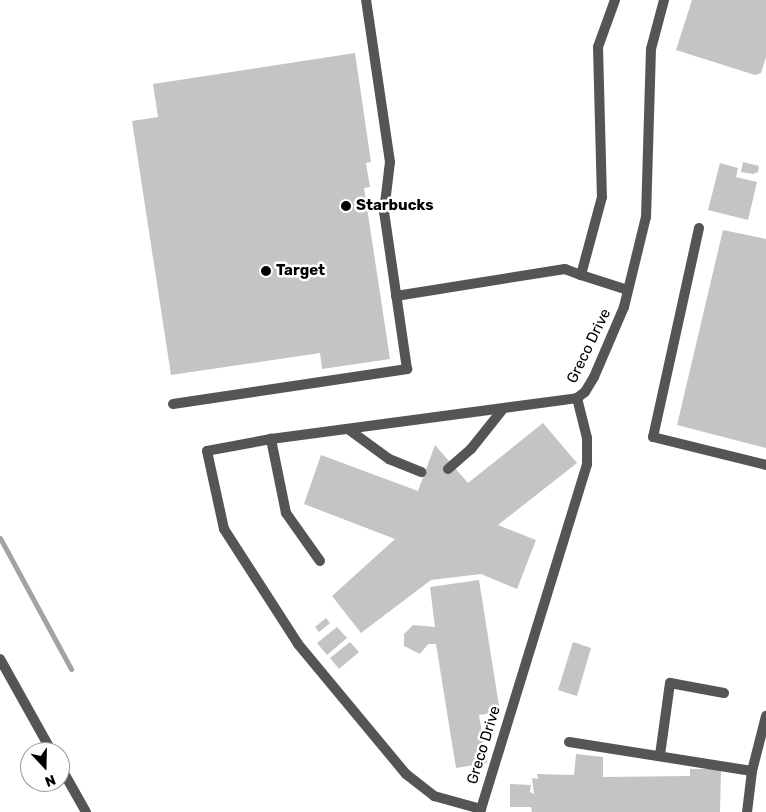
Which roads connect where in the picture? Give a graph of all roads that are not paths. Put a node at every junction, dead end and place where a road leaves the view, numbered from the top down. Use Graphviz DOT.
graph roads {
  1 [pos="366,0"];
  2 [pos="614,0"];
  3 [pos="664,0"];
  4 [pos="699,228"];
  5 [pos="581,275"];
  6 [pos="628,290"];
  7 [pos="396,296"];
  8 [pos="576,398"];
  9 [pos="173,404"];
  10 [pos="503,410"];
  11 [pos="348,429"];
  12 [pos="271,439"];
  13 [pos="766,465"];
  14 [pos="448,468"];
  15 [pos="421,472"];
  16 [pos="320,560"];
  17 [pos="0,659"];
  18 [pos="724,693"];
  19 [pos="766,716"];
  20 [pos="46,742"];
  21 [pos="569,742"];
  22 [pos="660,755"];
  23 [pos="752,771"];
  24 [pos="70,784"];
  25 [pos="86,812"];
  26 [pos="748,812"];
  1 -- 7 [label="street"];
  2 -- 5 [label="street"];
  3 -- 6 [label="street, Greco Drive"];
  4 -- 13 [label="street"];
  5 -- 6 [label="street"];
  5 -- 7 [label="street"];
  6 -- 8 [label="street, Greco Drive"];
  7 -- 9 [label="street"];
  8 -- 10 [label="street"];
  8 -- 12 [label="street, Greco Drive"];
  10 -- 11 [label="street"];
  10 -- 14 [label="street"];
  11 -- 12 [label="street"];
  11 -- 15 [label="street"];
  12 -- 16 [label="street"];
  17 -- 20 [label="street"];
  18 -- 22 [label="street"];
  19 -- 23 [label="street"];
  21 -- 22 [label="street"];
  22 -- 23 [label="street"];
  23 -- 26 [label="street"];
  24 -- 25 [label="street"];
}
